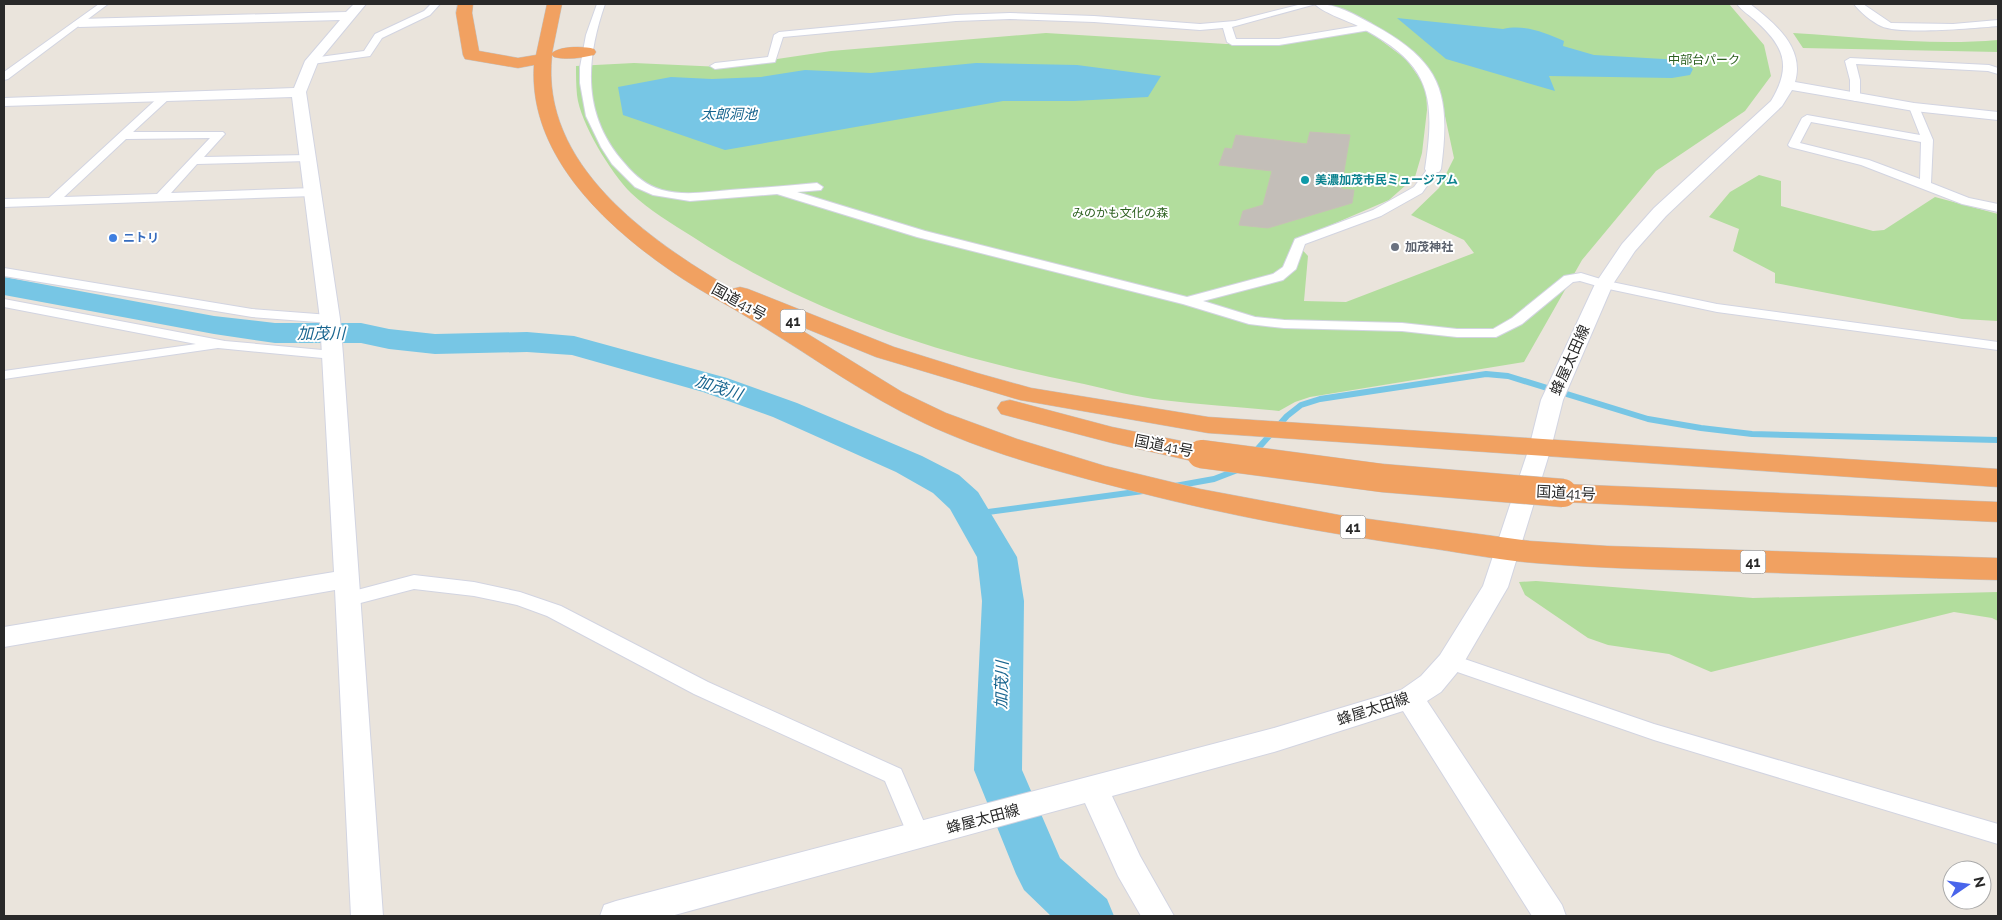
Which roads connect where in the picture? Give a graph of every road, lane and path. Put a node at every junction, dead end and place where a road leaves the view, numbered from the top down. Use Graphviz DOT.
graph roads {
  1 [pos="104,4"];
  2 [pos="360,4"];
  3 [pos="436,4"];
  4 [pos="465,4"];
  5 [pos="555,4"];
  6 [pos="572,4"];
  7 [pos="601,4"];
  8 [pos="1001,4"];
  9 [pos="1312,4"];
  10 [pos="1321,4"];
  11 [pos="1743,4"];
  12 [pos="1858,4"];
  13 [pos="348,16"];
  14 [pos="1010,16"];
  15 [pos="1998,22"];
  16 [pos="79,23"];
  17 [pos="1226,25"];
  18 [pos="1370,27"];
  19 [pos="588,52"];
  20 [pos="552,57"];
  21 [pos="312,60"];
  22 [pos="715,66"];
  23 [pos="1998,71"];
  24 [pos="4,78"];
  25 [pos="1787,85"];
  26 [pos="299,92"];
  27 [pos="166,96"];
  28 [pos="1855,98"];
  29 [pos="4,102"];
  30 [pos="1914,107"];
  31 [pos="1998,116"];
  32 [pos="124,136"];
  33 [pos="1927,140"];
  34 [pos="308,158"];
  35 [pos="194,161"];
  36 [pos="1433,169"];
  37 [pos="1925,184"];
  38 [pos="817,187"];
  39 [pos="777,190"];
  40 [pos="313,192"];
  41 [pos="161,198"];
  42 [pos="54,201"];
  43 [pos="4,203"];
  44 [pos="1998,208"];
  45 [pos="4,272"];
  46 [pos="1604,284"];
  47 [pos="740,294"];
  48 [pos="1188,301"];
  49 [pos="4,303"];
  50 [pos="758,314"];
  51 [pos="330,319"];
  52 [pos="225,345"];
  53 [pos="1998,346"];
  54 [pos="333,355"];
  55 [pos="4,375"];
  56 [pos="1540,448"];
  57 [pos="1203,450"];
  58 [pos="1998,478"];
  59 [pos="1564,489"];
  60 [pos="1998,505"];
  61 [pos="1998,512"];
  62 [pos="1508,549"];
  63 [pos="1998,569"];
  64 [pos="349,589"];
  65 [pos="4,637"];
  66 [pos="1450,662"];
  67 [pos="1410,698"];
  68 [pos="1093,789"];
  69 [pos="1998,834"];
  70 [pos="919,836"];
  71 [pos="367,916"];
  72 [pos="616,916"];
  73 [pos="1158,916"];
  74 [pos="1550,916"];
  1 -- 16 [label="street"];
  2 -- 13 [label="street"];
  3 -- 21 [label="street"];
  4 -- 20 [label="highway"];
  5 -- 20 [label="highway, 国道41号 / 41"];
  6 -- 20 [label="highway, 国道41号 / 41"];
  7 -- 19 [label="street"];
  8 -- 14 [label="street"];
  9 -- 17 [label="street"];
  10 -- 18 [label="street"];
  11 -- 25 [label="street, 蜂屋太田線"];
  12 -- 15 [label="street"];
  13 -- 16 [label="street"];
  13 -- 21 [label="street"];
  14 -- 17 [label="street"];
  14 -- 22 [label="street"];
  16 -- 24 [label="street"];
  17 -- 18 [label="street"];
  18 -- 36 [label="street"];
  19 -- 20 [label="highway"];
  19 -- 39 [label="street"];
  20 -- 47 [label="highway, 国道41号 / 41"];
  20 -- 50 [label="highway, 国道41号 / 41"];
  21 -- 26 [label="street"];
  23 -- 28 [label="street"];
  25 -- 28 [label="street"];
  25 -- 46 [label="street, 蜂屋太田線"];
  26 -- 27 [label="street"];
  26 -- 34 [label="street"];
  27 -- 29 [label="street"];
  27 -- 32 [label="street"];
  28 -- 30 [label="street"];
  30 -- 31 [label="street"];
  30 -- 33 [label="street"];
  32 -- 35 [label="street"];
  32 -- 42 [label="street"];
  33 -- 37 [label="street"];
  33 -- 37 [label="street"];
  34 -- 35 [label="street"];
  34 -- 40 [label="street"];
  35 -- 41 [label="street"];
  36 -- 48 [label="street"];
  37 -- 44 [label="street"];
  38 -- 39 [label="street"];
  39 -- 48 [label="street"];
  40 -- 41 [label="street"];
  40 -- 51 [label="street"];
  41 -- 42 [label="street"];
  42 -- 43 [label="street"];
  45 -- 51 [label="street"];
  46 -- 48 [label="street"];
  46 -- 53 [label="street"];
  46 -- 56 [label="street, 蜂屋太田線"];
  47 -- 56 [label="highway, 41"];
  47 -- 57 [label="highway, 国道41号 / 41"];
  49 -- 52 [label="street"];
  50 -- 57 [label="highway, 国道41号 / 41"];
  50 -- 62 [label="highway, 41"];
  51 -- 54 [label="street"];
  52 -- 54 [label="street"];
  52 -- 55 [label="street"];
  54 -- 64 [label="street"];
  56 -- 58 [label="highway, 41"];
  56 -- 62 [label="street, 蜂屋太田線"];
  57 -- 59 [label="highway, 国道41号 / 41, bridge"];
  59 -- 60 [label="highway, 国道41号 / 41"];
  59 -- 61 [label="highway, 国道41号 / 41"];
  62 -- 63 [label="highway, 41"];
  62 -- 66 [label="street, 蜂屋太田線"];
  64 -- 65 [label="street"];
  64 -- 70 [label="street"];
  64 -- 71 [label="street"];
  66 -- 67 [label="street, 蜂屋太田線"];
  66 -- 69 [label="street"];
  67 -- 68 [label="street, 蜂屋太田線"];
  67 -- 74 [label="street"];
  68 -- 70 [label="street, 蜂屋太田線"];
  68 -- 73 [label="street"];
  70 -- 72 [label="street, 蜂屋太田線"];
}
